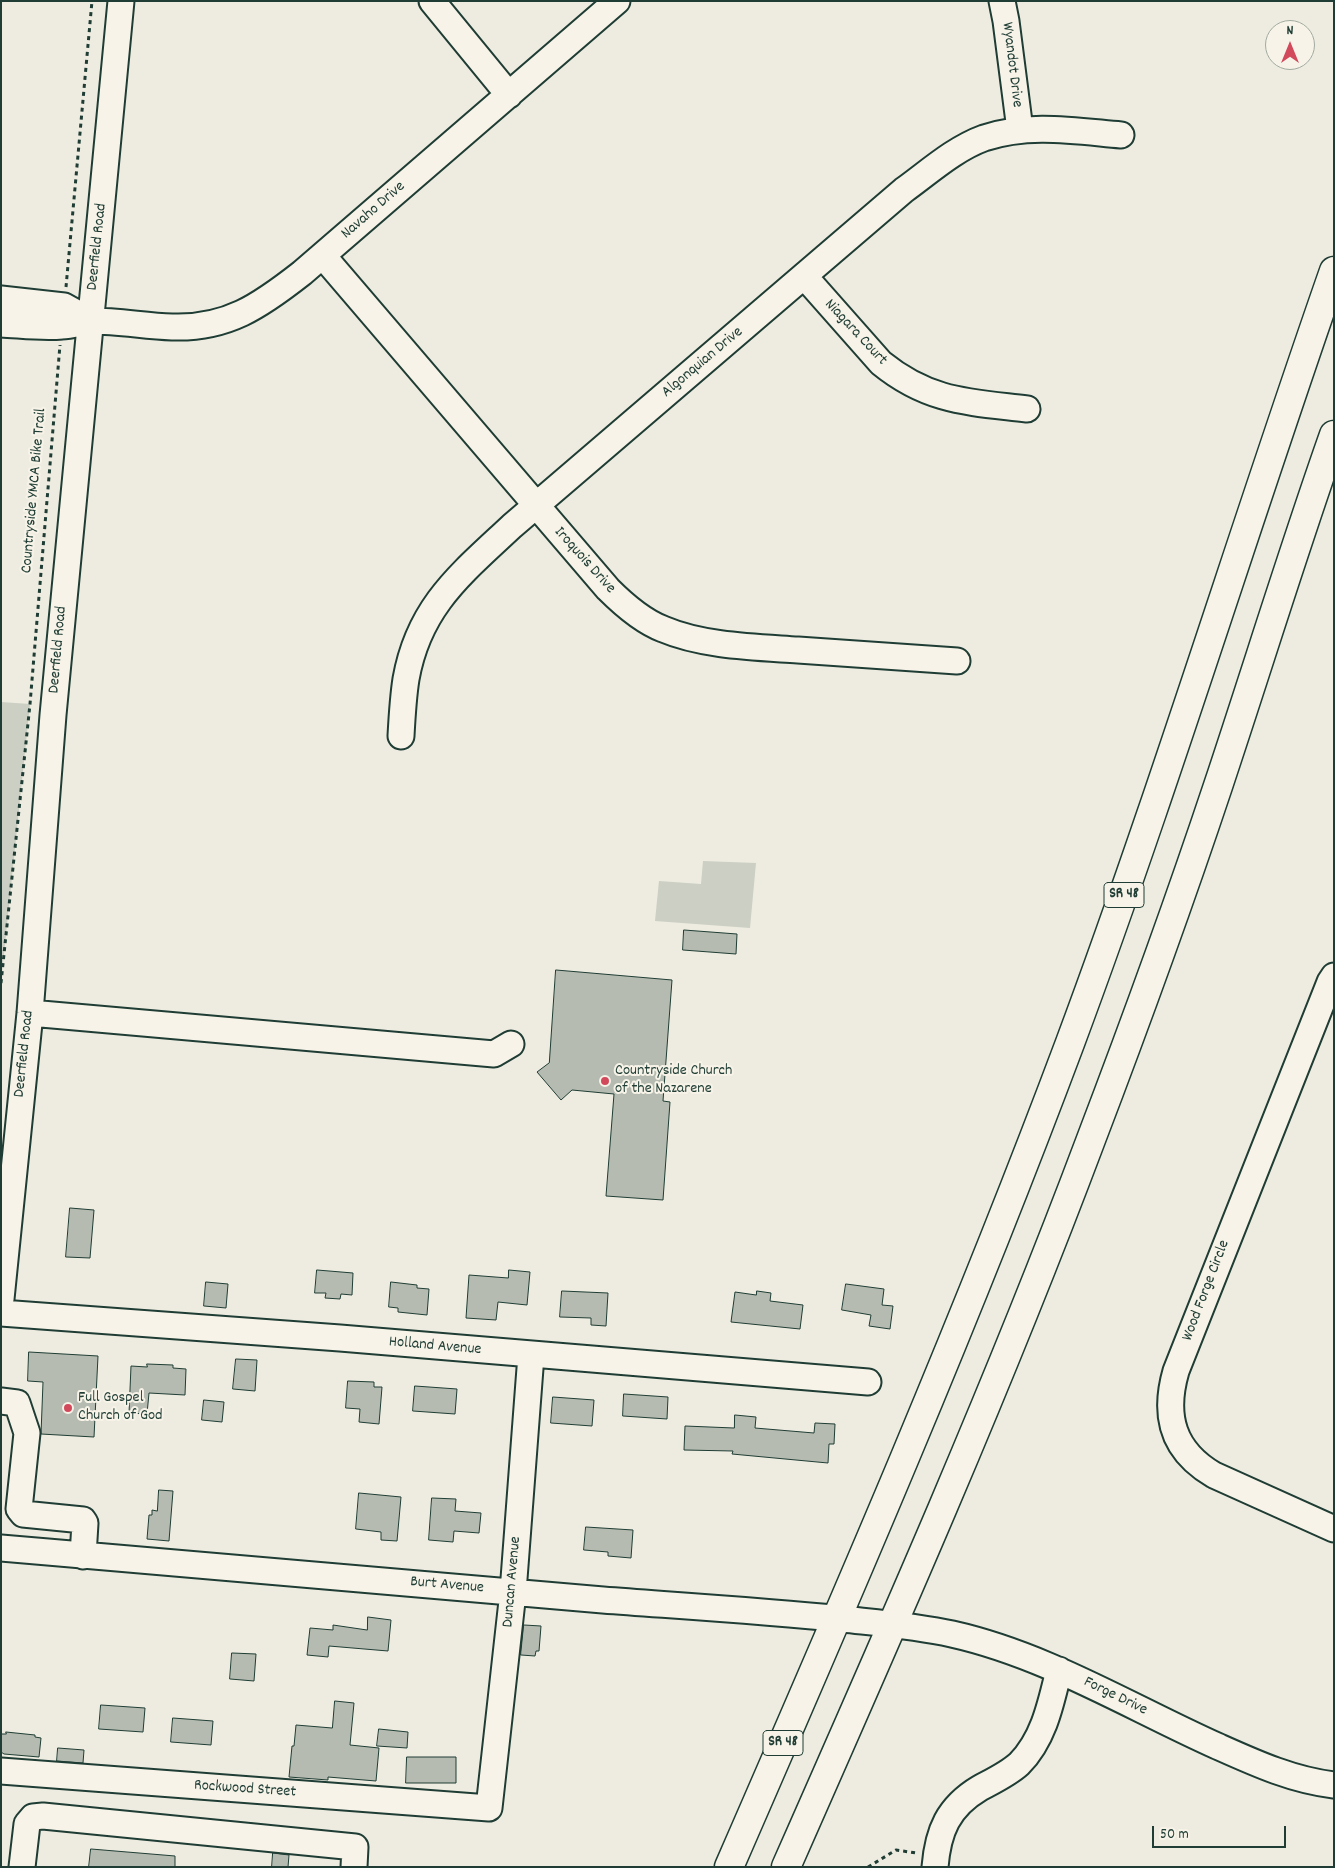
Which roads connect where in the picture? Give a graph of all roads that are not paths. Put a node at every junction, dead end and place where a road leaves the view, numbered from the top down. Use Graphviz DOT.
graph roads {
  1 [pos="122,1"];
  2 [pos="432,1"];
  3 [pos="617,1"];
  4 [pos="1002,1"];
  5 [pos="508,95"];
  6 [pos="1020,130"];
  7 [pos="1121,135"];
  8 [pos="323,256"];
  9 [pos="1334,271"];
  10 [pos="805,277"];
  11 [pos="1,299"];
  12 [pos="63,316"];
  13 [pos="91,321"];
  14 [pos="1,324"];
  15 [pos="1027,408"];
  16 [pos="1334,435"];
  17 [pos="536,506"];
  18 [pos="957,661"];
  19 [pos="400,736"];
  20 [pos="1334,976"];
  21 [pos="30,1012"];
  22 [pos="511,1044"];
  23 [pos="1,1299"];
  24 [pos="1,1313"];
  25 [pos="531,1355"];
  26 [pos="868,1382"];
  27 [pos="1,1401"];
  28 [pos="1334,1529"];
  29 [pos="1,1548"];
  30 [pos="83,1556"];
  31 [pos="513,1592"];
  32 [pos="837,1619"];
  33 [pos="892,1624"];
  34 [pos="1059,1670"];
  35 [pos="1,1771"];
  36 [pos="1334,1785"];
  37 [pos="489,1808"];
  38 [pos="935,1861"];
  39 [pos="22,1867"];
  40 [pos="354,1867"];
  41 [pos="728,1867"];
  42 [pos="786,1867"];
  1 -- 13 [label="street, Deerfield Road"];
  2 -- 5 [label="street"];
  3 -- 5 [label="street, Navaho Drive"];
  4 -- 6 [label="street, Wyandot Drive"];
  5 -- 8 [label="street, Navaho Drive"];
  6 -- 7 [label="street, Algonquian Drive"];
  6 -- 10 [label="street, Algonquian Drive"];
  8 -- 13 [label="street, Navaho Drive"];
  8 -- 17 [label="street, Iroquois Drive"];
  9 -- 32 [label="highway, SR 48"];
  10 -- 15 [label="street, Niagara Court"];
  10 -- 17 [label="street, Algonquian Drive"];
  11 -- 12 [label="street"];
  12 -- 13 [label="street"];
  12 -- 14 [label="street"];
  13 -- 21 [label="street, Deerfield Road"];
  16 -- 33 [label="highway"];
  17 -- 18 [label="street, Iroquois Drive"];
  17 -- 19 [label="street, Algonquian Drive"];
  20 -- 28 [label="street, Wood Forge Circle"];
  21 -- 22 [label="street"];
  21 -- 23 [label="street, Deerfield Road"];
  24 -- 25 [label="street, Holland Avenue"];
  25 -- 26 [label="street, Holland Avenue"];
  25 -- 31 [label="street, Duncan Avenue"];
  27 -- 30 [label="street"];
  29 -- 30 [label="street, Burt Avenue"];
  30 -- 31 [label="street, Burt Avenue"];
  31 -- 32 [label="street, Burt Avenue"];
  31 -- 37 [label="street, Duncan Avenue"];
  32 -- 33 [label="street, Burt Avenue"];
  32 -- 41 [label="highway, SR 48"];
  33 -- 34 [label="street, Forge Drive"];
  33 -- 42 [label="highway"];
  34 -- 36 [label="street, Forge Drive"];
  34 -- 38 [label="street"];
  35 -- 37 [label="street, Rockwood Street"];
  39 -- 40 [label="street"];
}
